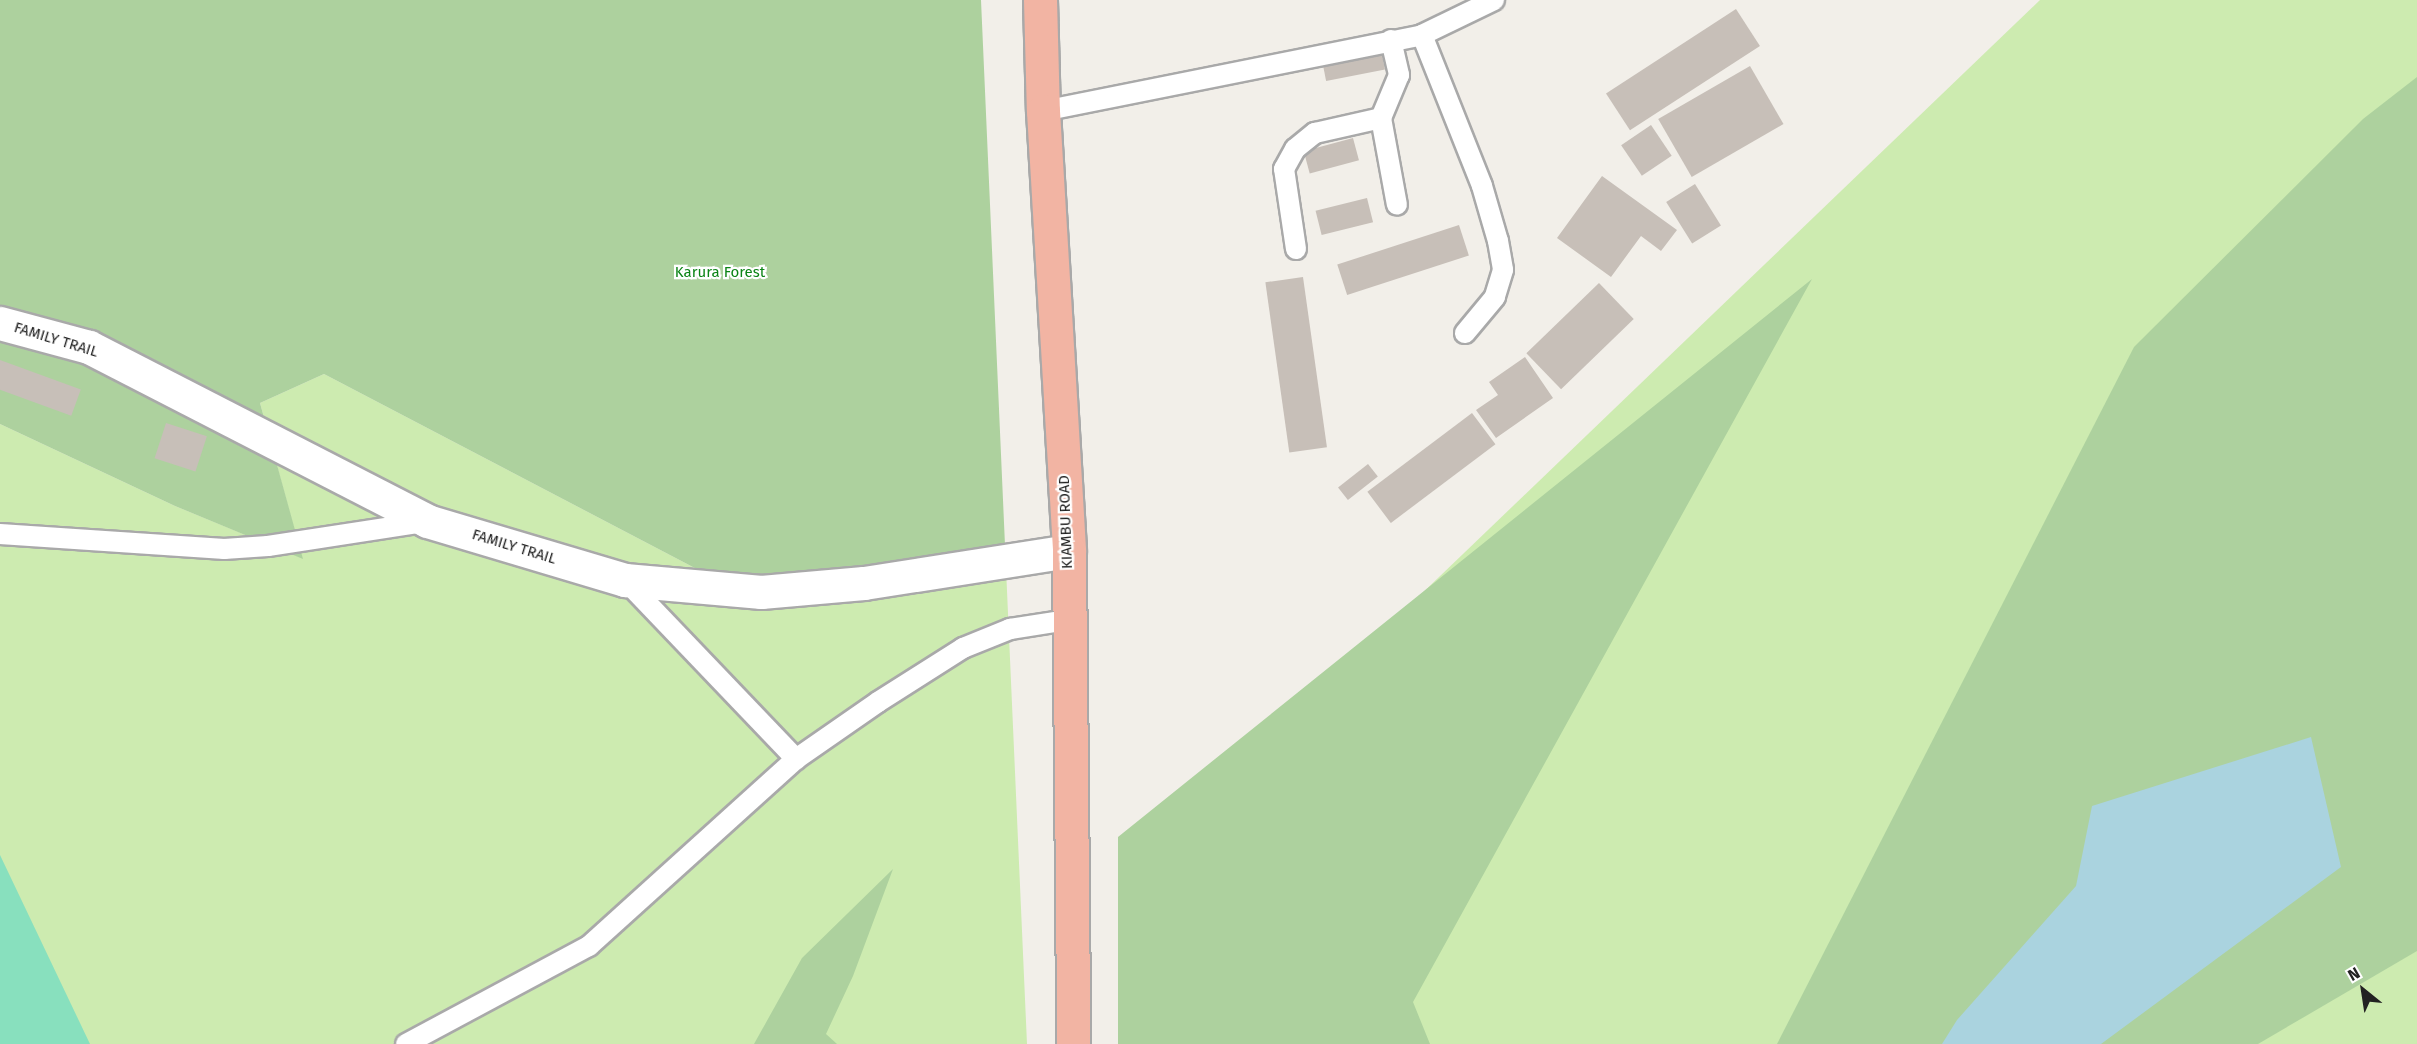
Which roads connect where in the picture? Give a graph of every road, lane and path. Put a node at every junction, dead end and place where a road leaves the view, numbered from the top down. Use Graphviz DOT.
graph roads {
  1 [pos="1040,0"];
  2 [pos="1494,0"];
  3 [pos="1422,35"];
  4 [pos="1391,40"];
  5 [pos="1043,111"];
  6 [pos="1380,118"];
  7 [pos="1397,205"];
  8 [pos="1296,249"];
  9 [pos="0,323"];
  10 [pos="1465,333"];
  11 [pos="427,521"];
  12 [pos="0,534"];
  13 [pos="1068,551"];
  14 [pos="625,580"];
  15 [pos="1068,620"];
  16 [pos="796,759"];
  17 [pos="406,1044"];
  18 [pos="1072,1044"];
  1 -- 5 [label="highway, KIAMBU ROAD"];
  2 -- 3 [label="lane"];
  3 -- 4 [label="lane"];
  3 -- 10 [label="lane"];
  4 -- 5 [label="lane"];
  4 -- 6 [label="lane"];
  5 -- 13 [label="highway, KIAMBU ROAD"];
  6 -- 7 [label="lane"];
  6 -- 8 [label="lane"];
  9 -- 11 [label="street, FAMILY TRAIL"];
  11 -- 12 [label="lane"];
  11 -- 14 [label="street, FAMILY TRAIL"];
  13 -- 14 [label="street, FAMILY TRAIL"];
  13 -- 15 [label="highway, KIAMBU ROAD"];
  14 -- 16 [label="lane"];
  15 -- 16 [label="lane"];
  15 -- 18 [label="highway, KIAMBU ROAD"];
  16 -- 17 [label="lane"];
}
